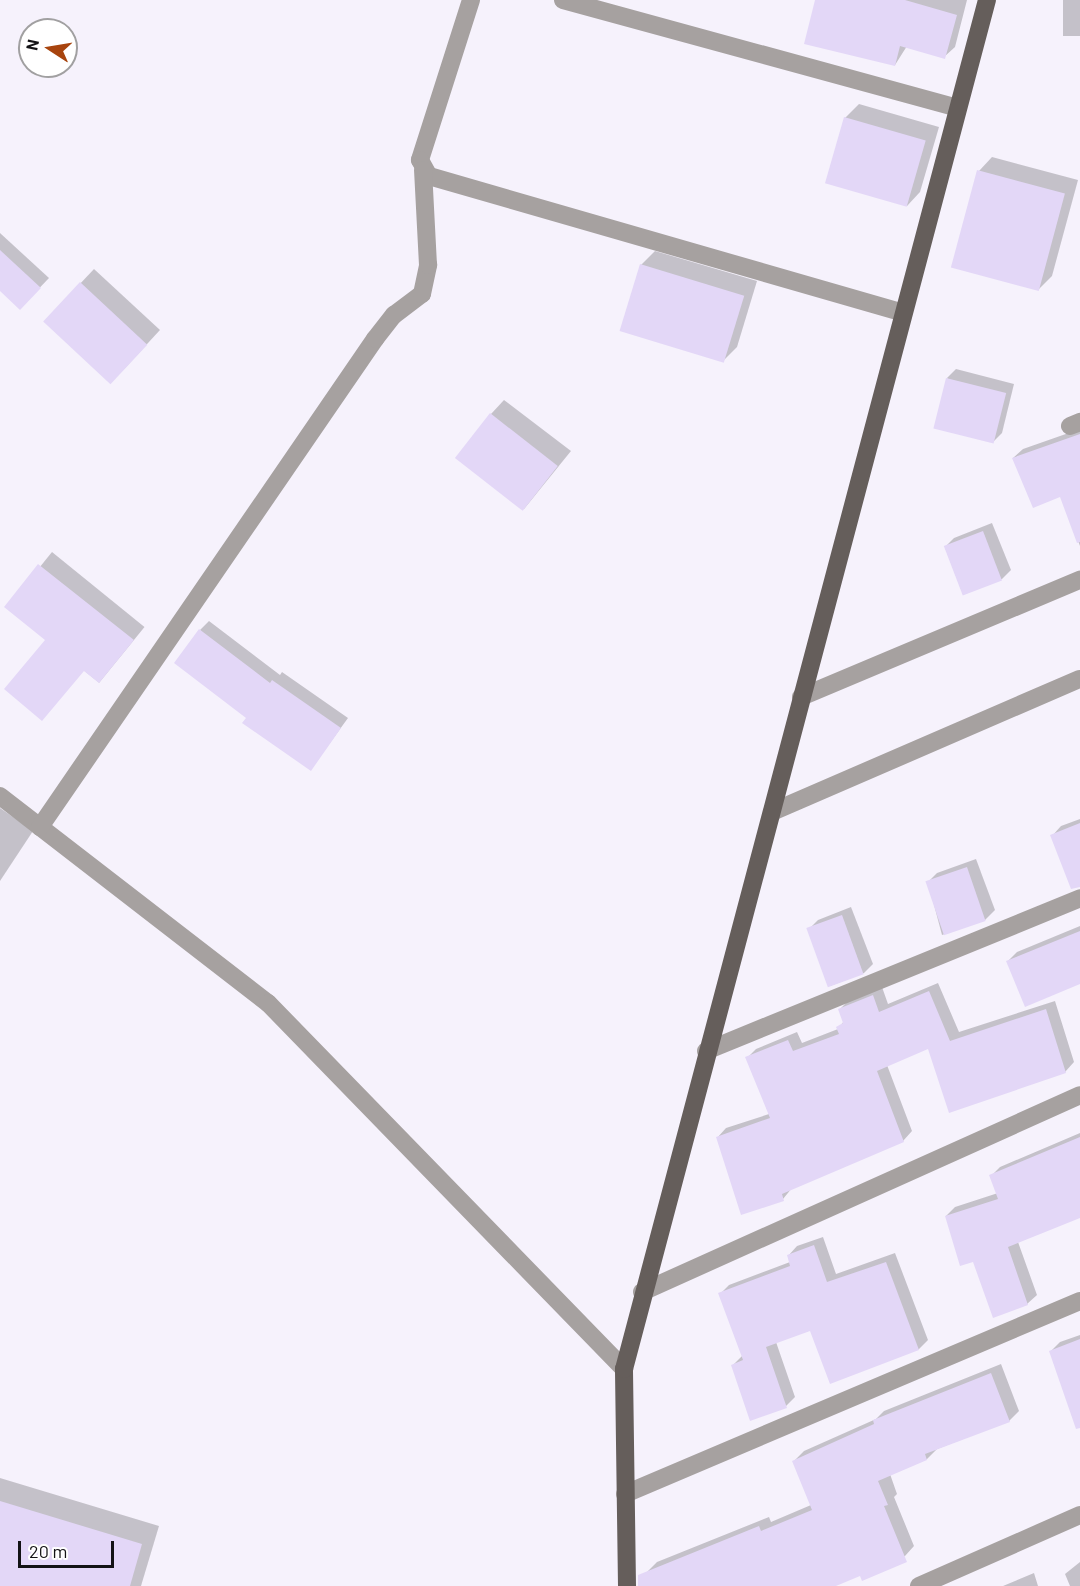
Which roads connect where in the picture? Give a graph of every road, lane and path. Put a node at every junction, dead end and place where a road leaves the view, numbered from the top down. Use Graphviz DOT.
graph roads {
  1 [pos="471,0"];
  2 [pos="563,0"];
  3 [pos="987,0"];
  4 [pos="958,108"];
  5 [pos="423,170"];
  6 [pos="903,313"];
  7 [pos="1080,580"];
  8 [pos="1080,679"];
  9 [pos="801,697"];
  10 [pos="0,796"];
  11 [pos="772,812"];
  12 [pos="40,827"];
  13 [pos="1080,898"];
  14 [pos="706,1051"];
  15 [pos="1080,1095"];
  16 [pos="642,1292"];
  17 [pos="1080,1301"];
  18 [pos="624,1369"];
  19 [pos="625,1494"];
  20 [pos="1080,1515"];
  21 [pos="627,1586"];
  22 [pos="919,1586"];
  1 -- 5 [label="street"];
  2 -- 4 [label="street"];
  3 -- 4 [label="main road"];
  4 -- 6 [label="main road"];
  5 -- 6 [label="street"];
  5 -- 12 [label="street"];
  6 -- 9 [label="main road"];
  7 -- 9 [label="street"];
  8 -- 11 [label="street"];
  9 -- 11 [label="main road"];
  10 -- 12 [label="street"];
  11 -- 14 [label="main road"];
  12 -- 18 [label="street"];
  13 -- 14 [label="street"];
  14 -- 16 [label="main road"];
  15 -- 16 [label="street"];
  16 -- 18 [label="main road"];
  17 -- 19 [label="street"];
  18 -- 19 [label="main road"];
  19 -- 21 [label="main road"];
  20 -- 22 [label="street"];
}
